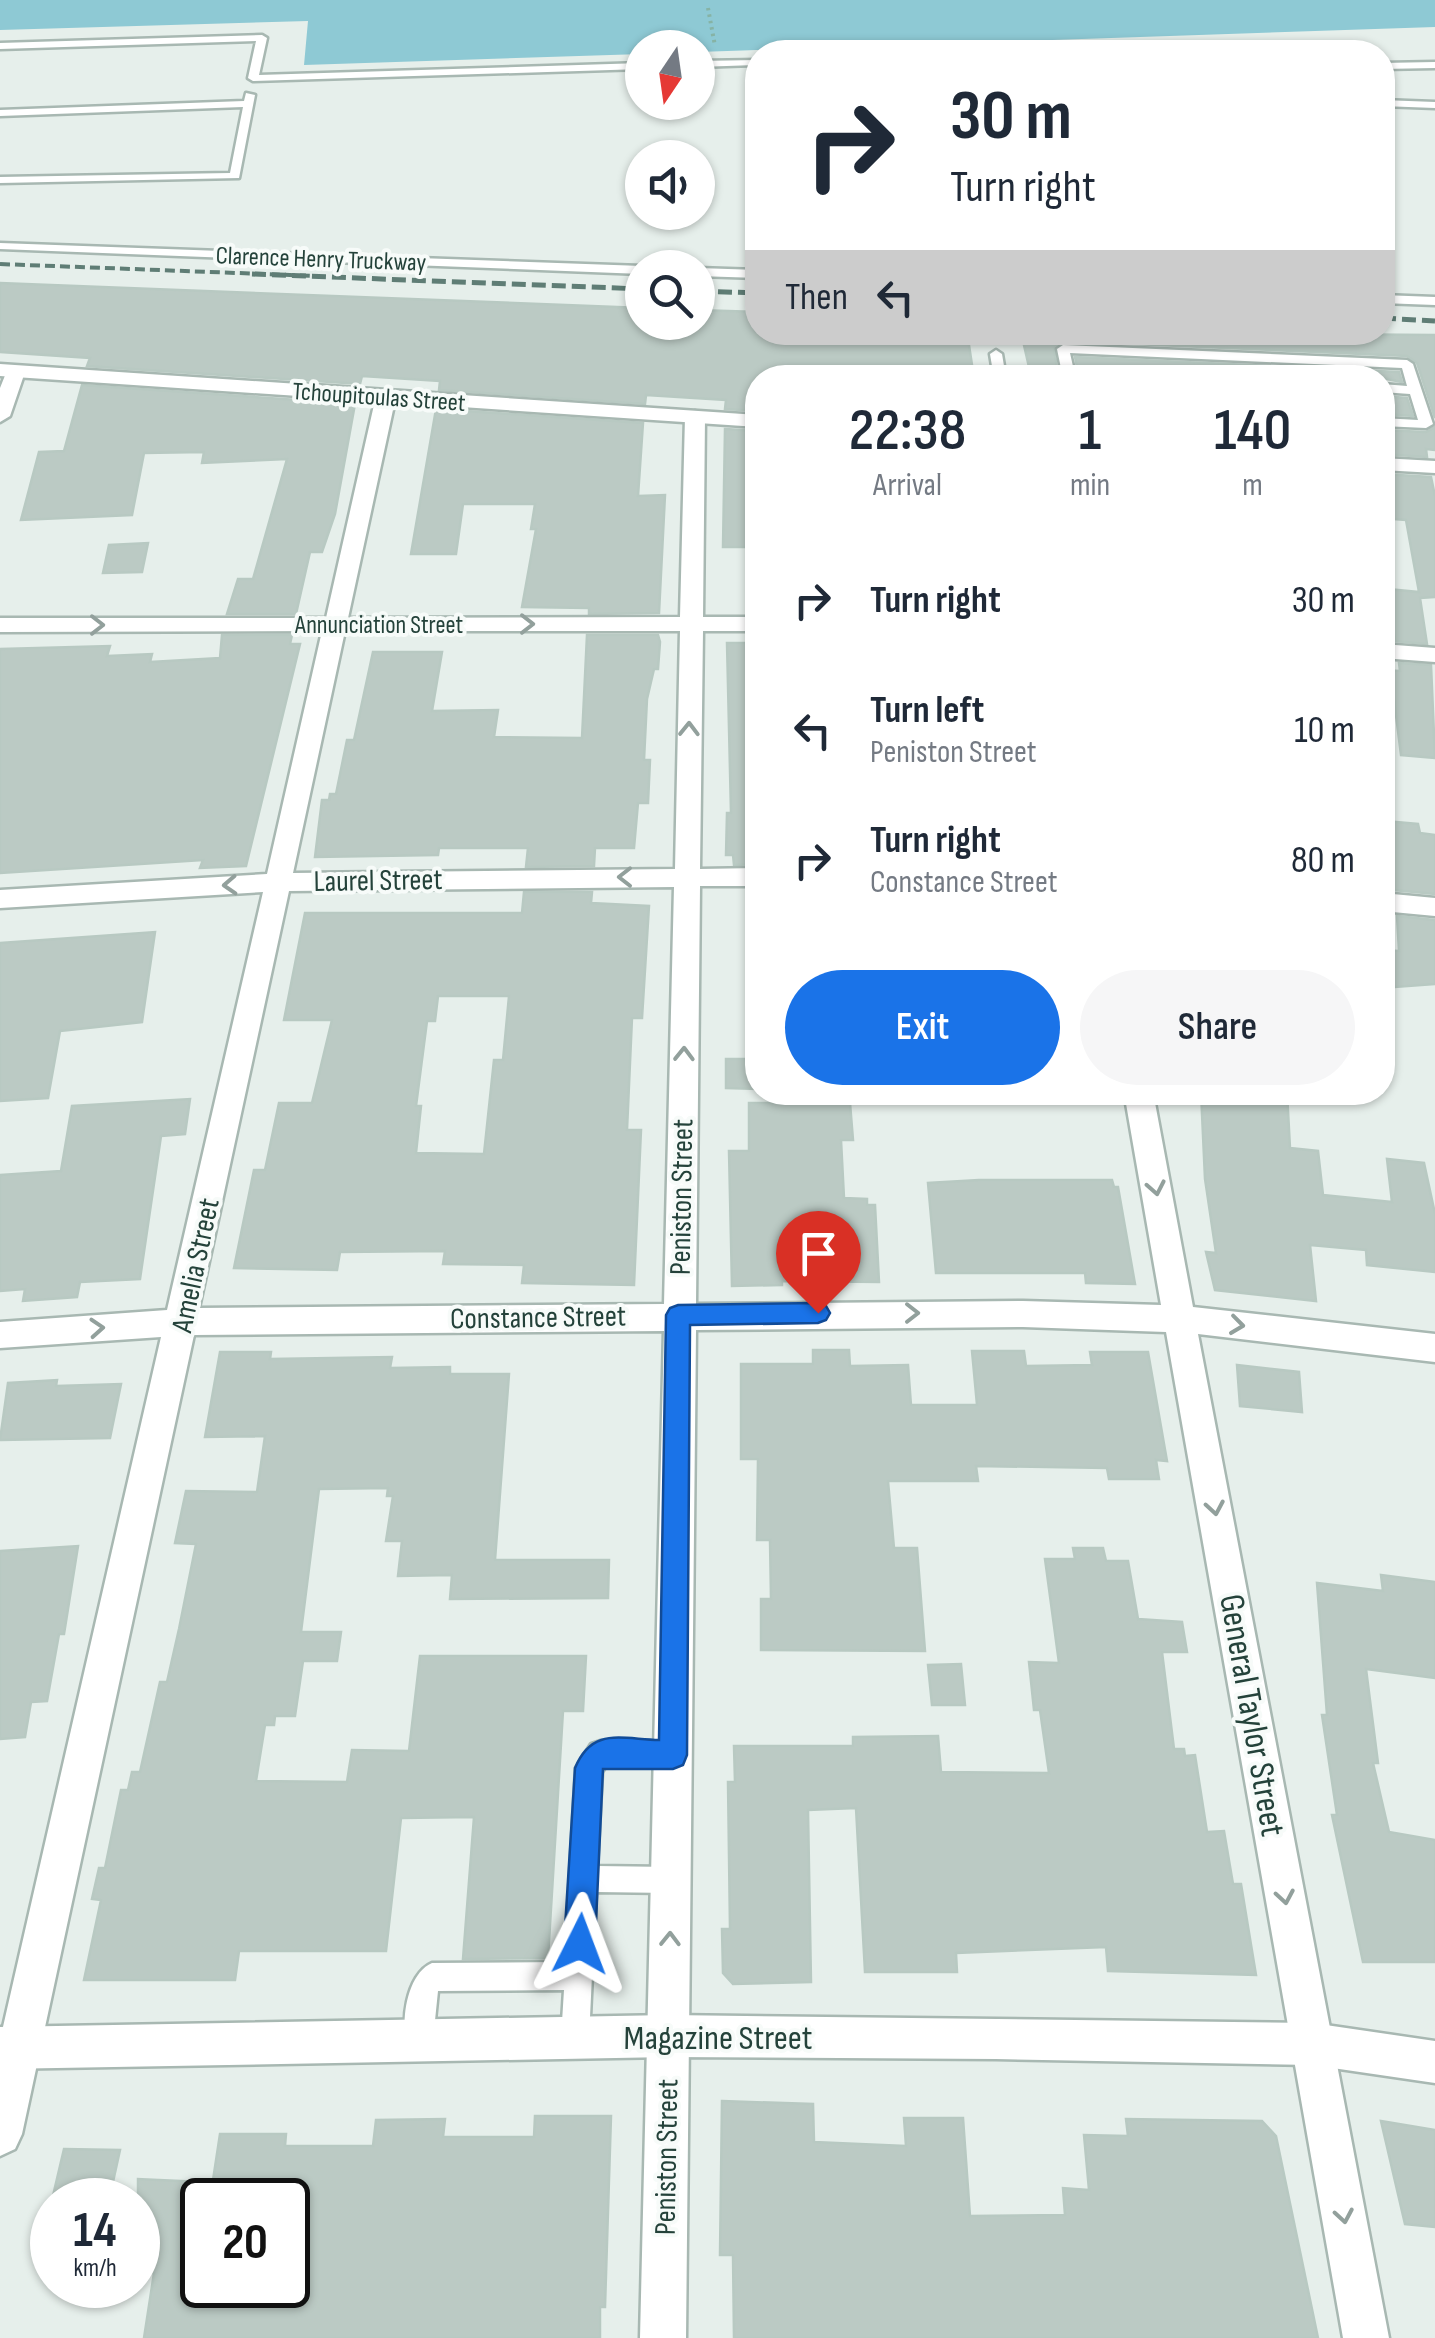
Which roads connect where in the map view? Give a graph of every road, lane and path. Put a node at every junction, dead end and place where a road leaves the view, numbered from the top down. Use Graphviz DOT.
graph roads {
  1 [pos="708,8"];
  2 [pos="0,46"];
  3 [pos="716,52"];
  4 [pos="745,62"];
  5 [pos="715,63"];
  6 [pos="1435,65"];
  7 [pos="1395,66"];
  8 [pos="625,67"];
  9 [pos="254,78"];
  10 [pos="249,104"];
  11 [pos="1395,104"];
  12 [pos="1435,105"];
  13 [pos="0,113"];
  14 [pos="0,180"];
  15 [pos="0,246"];
  16 [pos="625,269"];
  17 [pos="715,273"];
  18 [pos="745,274"];
  19 [pos="1395,299"];
  20 [pos="1435,301"];
  21 [pos="996,354"];
  22 [pos="998,365"];
  23 [pos="1067,365"];
  24 [pos="7,371"];
  25 [pos="1395,389"];
  26 [pos="1415,390"];
  27 [pos="386,396"];
  28 [pos="0,416"];
  29 [pos="695,417"];
  30 [pos="745,420"];
  31 [pos="1395,423"];
  32 [pos="1430,424"];
  33 [pos="1395,465"];
  34 [pos="1435,467"];
  35 [pos="333,623"];
  36 [pos="691,624"];
  37 [pos="745,624"];
  38 [pos="0,626"];
  39 [pos="1395,651"];
  40 [pos="1435,655"];
  41 [pos="687,876"];
  42 [pos="745,877"];
  43 [pos="278,882"];
  44 [pos="0,899"];
  45 [pos="1395,903"];
  46 [pos="1435,907"];
  47 [pos="1140,1105"];
  48 [pos="678,1315"];
  49 [pos="1181,1319"];
  50 [pos="182,1322"];
  51 [pos="0,1335"];
  52 [pos="1435,1348"];
  53 [pos="673,1755"];
  54 [pos="583,1879"];
  55 [pos="670,1880"];
  56 [pos="578,1976"];
  57 [pos="669,2036"];
  58 [pos="575,2038"];
  59 [pos="419,2040"];
  60 [pos="1312,2044"];
  61 [pos="10,2047"];
  62 [pos="1435,2062"];
  63 [pos="0,2134"];
  64 [pos="663,2338"];
  65 [pos="1366,2338"];
  1 -- 3 [label="path"];
  2 -- 9 [label="lane"];
  4 -- 5 [label="lane"];
  6 -- 7 [label="lane"];
  8 -- 9 [label="lane"];
  9 -- 10 [label="lane"];
  10 -- 13 [label="lane"];
  10 -- 14 [label="lane"];
  11 -- 12 [label="lane"];
  15 -- 16 [label="lane, Clarence Henry Truckway"];
  17 -- 18 [label="lane"];
  19 -- 20 [label="lane"];
  21 -- 22 [label="lane"];
  23 -- 26 [label="lane"];
  24 -- 27 [label="street, Tchoupitoulas Street"];
  24 -- 28 [label="street"];
  25 -- 26 [label="lane"];
  26 -- 32 [label="lane"];
  27 -- 29 [label="street, Tchoupitoulas Street"];
  27 -- 35 [label="street, Amelia Street"];
  29 -- 30 [label="street, Tchoupitoulas Street"];
  29 -- 36 [label="street, Peniston Street"];
  31 -- 32 [label="lane"];
  33 -- 34 [label="street"];
  35 -- 36 [label="street, Annunciation Street, one-way"];
  38 -- 35 [label="street, Annunciation Street, one-way"];
  35 -- 43 [label="street, Amelia Street"];
  36 -- 37 [label="street, Annunciation Street"];
  41 -- 36 [label="street, Peniston Street, one-way"];
  39 -- 40 [label="street"];
  41 -- 42 [label="street, Laurel Street"];
  41 -- 43 [label="street, Laurel Street, one-way"];
  48 -- 41 [label="street, Peniston Street, one-way"];
  43 -- 44 [label="street, Laurel Street, one-way"];
  43 -- 50 [label="street, Amelia Street"];
  45 -- 46 [label="street"];
  47 -- 49 [label="street, General Taylor Street, one-way"];
  48 -- 49 [label="street, Constance Street, one-way"];
  48 -- 50 [label="street, Constance Street"];
  48 -- 53 [label="street, Peniston Street"];
  49 -- 52 [label="street, Constance Street, one-way"];
  49 -- 60 [label="street, General Taylor Street, one-way"];
  51 -- 50 [label="street, Constance Street, one-way"];
  50 -- 61 [label="street, Amelia Street"];
  53 -- 54 [label="lane"];
  53 -- 55 [label="street, Peniston Street"];
  54 -- 55 [label="lane"];
  54 -- 56 [label="lane"];
  57 -- 55 [label="street, Peniston Street, one-way"];
  56 -- 58 [label="lane"];
  56 -- 59 [label="lane"];
  57 -- 58 [label="street, Magazine Street"];
  57 -- 60 [label="street, Magazine Street"];
  57 -- 64 [label="street, Peniston Street"];
  58 -- 59 [label="street, Magazine Street"];
  59 -- 61 [label="street, Magazine Street"];
  60 -- 62 [label="street, Magazine Street"];
  60 -- 65 [label="street, General Taylor Street, one-way"];
  61 -- 63 [label="street, Amelia Street"];
}
